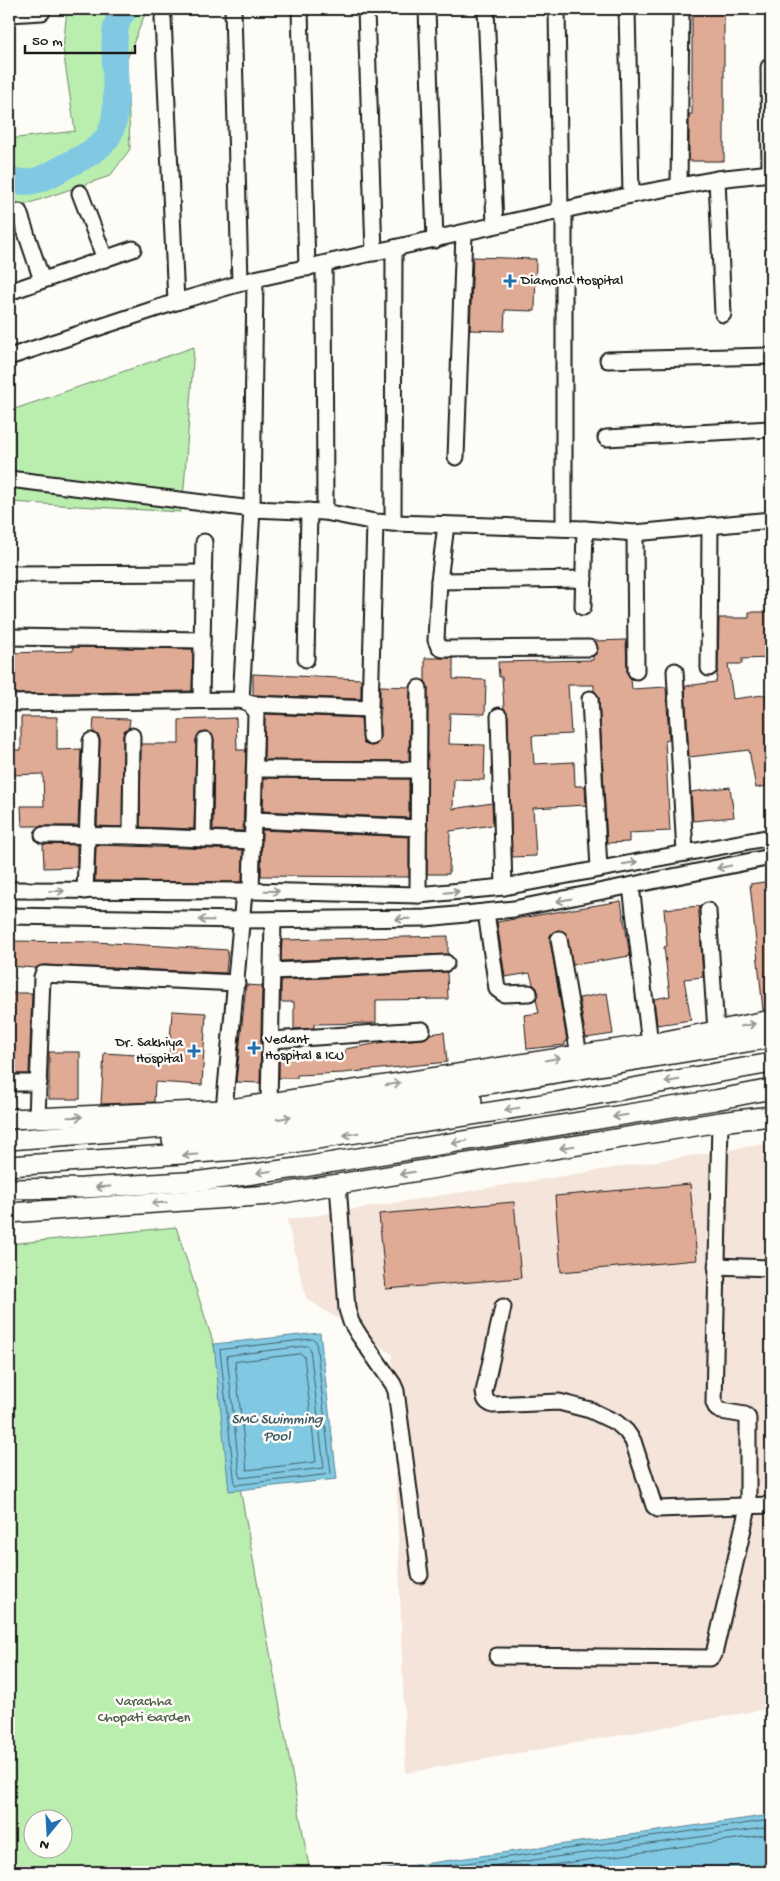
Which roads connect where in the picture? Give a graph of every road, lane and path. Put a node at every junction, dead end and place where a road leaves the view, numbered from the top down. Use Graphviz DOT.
graph roads {
  1 [pos="233,9"];
  2 [pos="300,9"];
  3 [pos="366,9"];
  4 [pos="427,9"];
  5 [pos="486,9"];
  6 [pos="557,9"];
  7 [pos="627,9"];
  8 [pos="681,9"];
  9 [pos="42,12"];
  10 [pos="9,14"];
  11 [pos="163,18"];
  12 [pos="769,67"];
  13 [pos="771,173"];
  14 [pos="716,179"];
  15 [pos="679,186"];
  16 [pos="80,193"];
  17 [pos="631,195"];
  18 [pos="562,209"];
  19 [pos="18,212"];
  20 [pos="495,225"];
  21 [pos="464,233"];
  22 [pos="435,240"];
  23 [pos="134,249"];
  24 [pos="394,249"];
  25 [pos="374,253"];
  26 [pos="105,259"];
  27 [pos="324,264"];
  28 [pos="307,268"];
  29 [pos="42,280"];
  30 [pos="248,281"];
  31 [pos="9,292"];
  32 [pos="176,302"];
  33 [pos="724,314"];
  34 [pos="771,356"];
  35 [pos="9,357"];
  36 [pos="608,360"];
  37 [pos="771,430"];
  38 [pos="606,438"];
  39 [pos="456,457"];
  40 [pos="9,479"];
  41 [pos="252,509"];
  42 [pos="309,511"];
  43 [pos="325,512"];
  44 [pos="771,520"];
  45 [pos="376,522"];
  46 [pos="392,523"];
  47 [pos="446,525"];
  48 [pos="710,525"];
  49 [pos="564,528"];
  50 [pos="585,528"];
  51 [pos="635,533"];
  52 [pos="204,542"];
  53 [pos="204,573"];
  54 [pos="9,574"];
  55 [pos="584,579"];
  56 [pos="439,582"];
  57 [pos="583,607"];
  58 [pos="9,638"];
  59 [pos="202,640"];
  60 [pos="589,648"];
  61 [pos="306,659"];
  62 [pos="709,668"];
  63 [pos="675,670"];
  64 [pos="636,671"];
  65 [pos="419,688"];
  66 [pos="590,699"];
  67 [pos="201,700"];
  68 [pos="246,702"];
  69 [pos="9,703"];
  70 [pos="370,710"];
  71 [pos="500,716"];
  72 [pos="132,736"];
  73 [pos="371,737"];
  74 [pos="206,740"];
  75 [pos="91,741"];
  76 [pos="255,769"];
  77 [pos="419,770"];
  78 [pos="254,820"];
  79 [pos="418,828"];
  80 [pos="43,835"];
  81 [pos="88,835"];
  82 [pos="131,836"];
  83 [pos="771,837"];
  84 [pos="203,839"];
  85 [pos="253,841"];
  86 [pos="685,853"];
  87 [pos="771,857"];
  88 [pos="599,869"];
  89 [pos="504,886"];
  90 [pos="632,886"];
  91 [pos="9,890"];
  92 [pos="85,891"];
  93 [pos="248,891"];
  94 [pos="418,895"];
  95 [pos="708,911"];
  96 [pos="486,912"];
  97 [pos="9,916"];
  98 [pos="243,920"];
  99 [pos="273,920"];
  100 [pos="559,939"];
  101 [pos="446,963"];
  102 [pos="272,971"];
  103 [pos="237,983"];
  104 [pos="530,993"];
  105 [pos="771,1020"];
  106 [pos="422,1030"];
  107 [pos="716,1031"];
  108 [pos="771,1038"];
  109 [pos="271,1040"];
  110 [pos="650,1044"];
  111 [pos="771,1051"];
  112 [pos="579,1055"];
  113 [pos="771,1063"];
  114 [pos="9,1083"];
  115 [pos="39,1084"];
  116 [pos="771,1090"];
  117 [pos="269,1103"];
  118 [pos="224,1110"];
  119 [pos="771,1116"];
  120 [pos="37,1118"];
  121 [pos="9,1119"];
  122 [pos="720,1122"];
  123 [pos="9,1140"];
  124 [pos="9,1153"];
  125 [pos="9,1166"];
  126 [pos="338,1184"];
  127 [pos="9,1189"];
  128 [pos="9,1214"];
  129 [pos="716,1266"];
  130 [pos="771,1268"];
  131 [pos="503,1307"];
  132 [pos="771,1505"];
  133 [pos="748,1506"];
  134 [pos="420,1575"];
  135 [pos="497,1656"];
  1 -- 30 [label="street"];
  2 -- 28 [label="street"];
  3 -- 25 [label="street"];
  4 -- 22 [label="street"];
  5 -- 20 [label="street"];
  6 -- 18 [label="street"];
  7 -- 17 [label="street"];
  8 -- 15 [label="street"];
  9 -- 10 [label="street"];
  11 -- 32 [label="street"];
  12 -- 13 [label="street"];
  13 -- 14 [label="street"];
  14 -- 15 [label="street"];
  14 -- 33 [label="street"];
  15 -- 17 [label="street"];
  16 -- 26 [label="street"];
  17 -- 18 [label="street"];
  18 -- 20 [label="street"];
  18 -- 49 [label="street"];
  19 -- 29 [label="street"];
  20 -- 21 [label="street"];
  21 -- 22 [label="street"];
  21 -- 39 [label="street"];
  22 -- 24 [label="street"];
  23 -- 26 [label="street"];
  24 -- 25 [label="street"];
  24 -- 46 [label="street"];
  25 -- 27 [label="street"];
  26 -- 29 [label="street"];
  27 -- 28 [label="street"];
  27 -- 43 [label="street"];
  28 -- 30 [label="street"];
  29 -- 31 [label="street"];
  30 -- 32 [label="street"];
  30 -- 41 [label="street"];
  32 -- 35 [label="street"];
  34 -- 36 [label="street"];
  37 -- 38 [label="street"];
  40 -- 41 [label="street"];
  41 -- 42 [label="street"];
  41 -- 68 [label="street"];
  42 -- 43 [label="street"];
  42 -- 61 [label="street"];
  43 -- 45 [label="street"];
  44 -- 48 [label="street"];
  45 -- 46 [label="street"];
  45 -- 70 [label="street"];
  46 -- 47 [label="street"];
  47 -- 49 [label="street"];
  47 -- 56 [label="street"];
  48 -- 51 [label="street"];
  48 -- 62 [label="street"];
  49 -- 50 [label="street"];
  50 -- 51 [label="street"];
  50 -- 55 [label="street"];
  51 -- 64 [label="street"];
  52 -- 53 [label="street"];
  53 -- 54 [label="street"];
  53 -- 59 [label="street"];
  55 -- 56 [label="street"];
  55 -- 57 [label="street"];
  56 -- 60 [label="street"];
  58 -- 59 [label="street"];
  59 -- 67 [label="street"];
  63 -- 86 [label="street"];
  65 -- 77 [label="street"];
  66 -- 88 [label="street"];
  67 -- 68 [label="street"];
  67 -- 69 [label="street"];
  68 -- 70 [label="street"];
  68 -- 76 [label="street"];
  70 -- 73 [label="street"];
  71 -- 89 [label="street"];
  72 -- 82 [label="street"];
  74 -- 84 [label="street"];
  75 -- 81 [label="street"];
  76 -- 77 [label="street"];
  76 -- 78 [label="street"];
  77 -- 79 [label="street"];
  78 -- 79 [label="street"];
  78 -- 85 [label="street"];
  79 -- 94 [label="street"];
  80 -- 81 [label="street"];
  81 -- 82 [label="street"];
  81 -- 92 [label="street"];
  82 -- 84 [label="street"];
  83 -- 86 [label="street"];
  84 -- 85 [label="street"];
  85 -- 93 [label="street"];
  88 -- 86 [label="street, one-way"];
  87 -- 90 [label="street, one-way"];
  88 -- 89 [label="street"];
  94 -- 89 [label="street, one-way"];
  90 -- 96 [label="street, one-way"];
  90 -- 110 [label="street"];
  91 -- 92 [label="street, one-way"];
  92 -- 93 [label="street"];
  93 -- 94 [label="street, one-way"];
  93 -- 98 [label="street"];
  95 -- 107 [label="street"];
  96 -- 99 [label="street, one-way"];
  96 -- 104 [label="street"];
  98 -- 97 [label="street, one-way"];
  98 -- 99 [label="street"];
  98 -- 103 [label="street"];
  99 -- 102 [label="street"];
  100 -- 112 [label="street"];
  101 -- 102 [label="street"];
  102 -- 109 [label="street"];
  103 -- 115 [label="street"];
  103 -- 118 [label="street"];
  107 -- 105 [label="main road, one-way"];
  106 -- 109 [label="street"];
  107 -- 110 [label="main road"];
  123 -- 108 [label="main road, one-way"];
  109 -- 117 [label="street"];
  110 -- 112 [label="main road"];
  111 -- 124 [label="main road"];
  117 -- 112 [label="main road, one-way"];
  113 -- 125 [label="main road, one-way"];
  114 -- 115 [label="street"];
  115 -- 120 [label="street"];
  116 -- 127 [label="main road, one-way"];
  117 -- 118 [label="main road"];
  120 -- 118 [label="main road, one-way"];
  119 -- 122 [label="main road"];
  120 -- 121 [label="main road"];
  122 -- 126 [label="main road, one-way"];
  122 -- 129 [label="street"];
  126 -- 128 [label="main road, one-way"];
  126 -- 134 [label="street"];
  129 -- 130 [label="street"];
  129 -- 133 [label="street"];
  131 -- 133 [label="street"];
  132 -- 133 [label="street"];
  133 -- 135 [label="street"];
}
